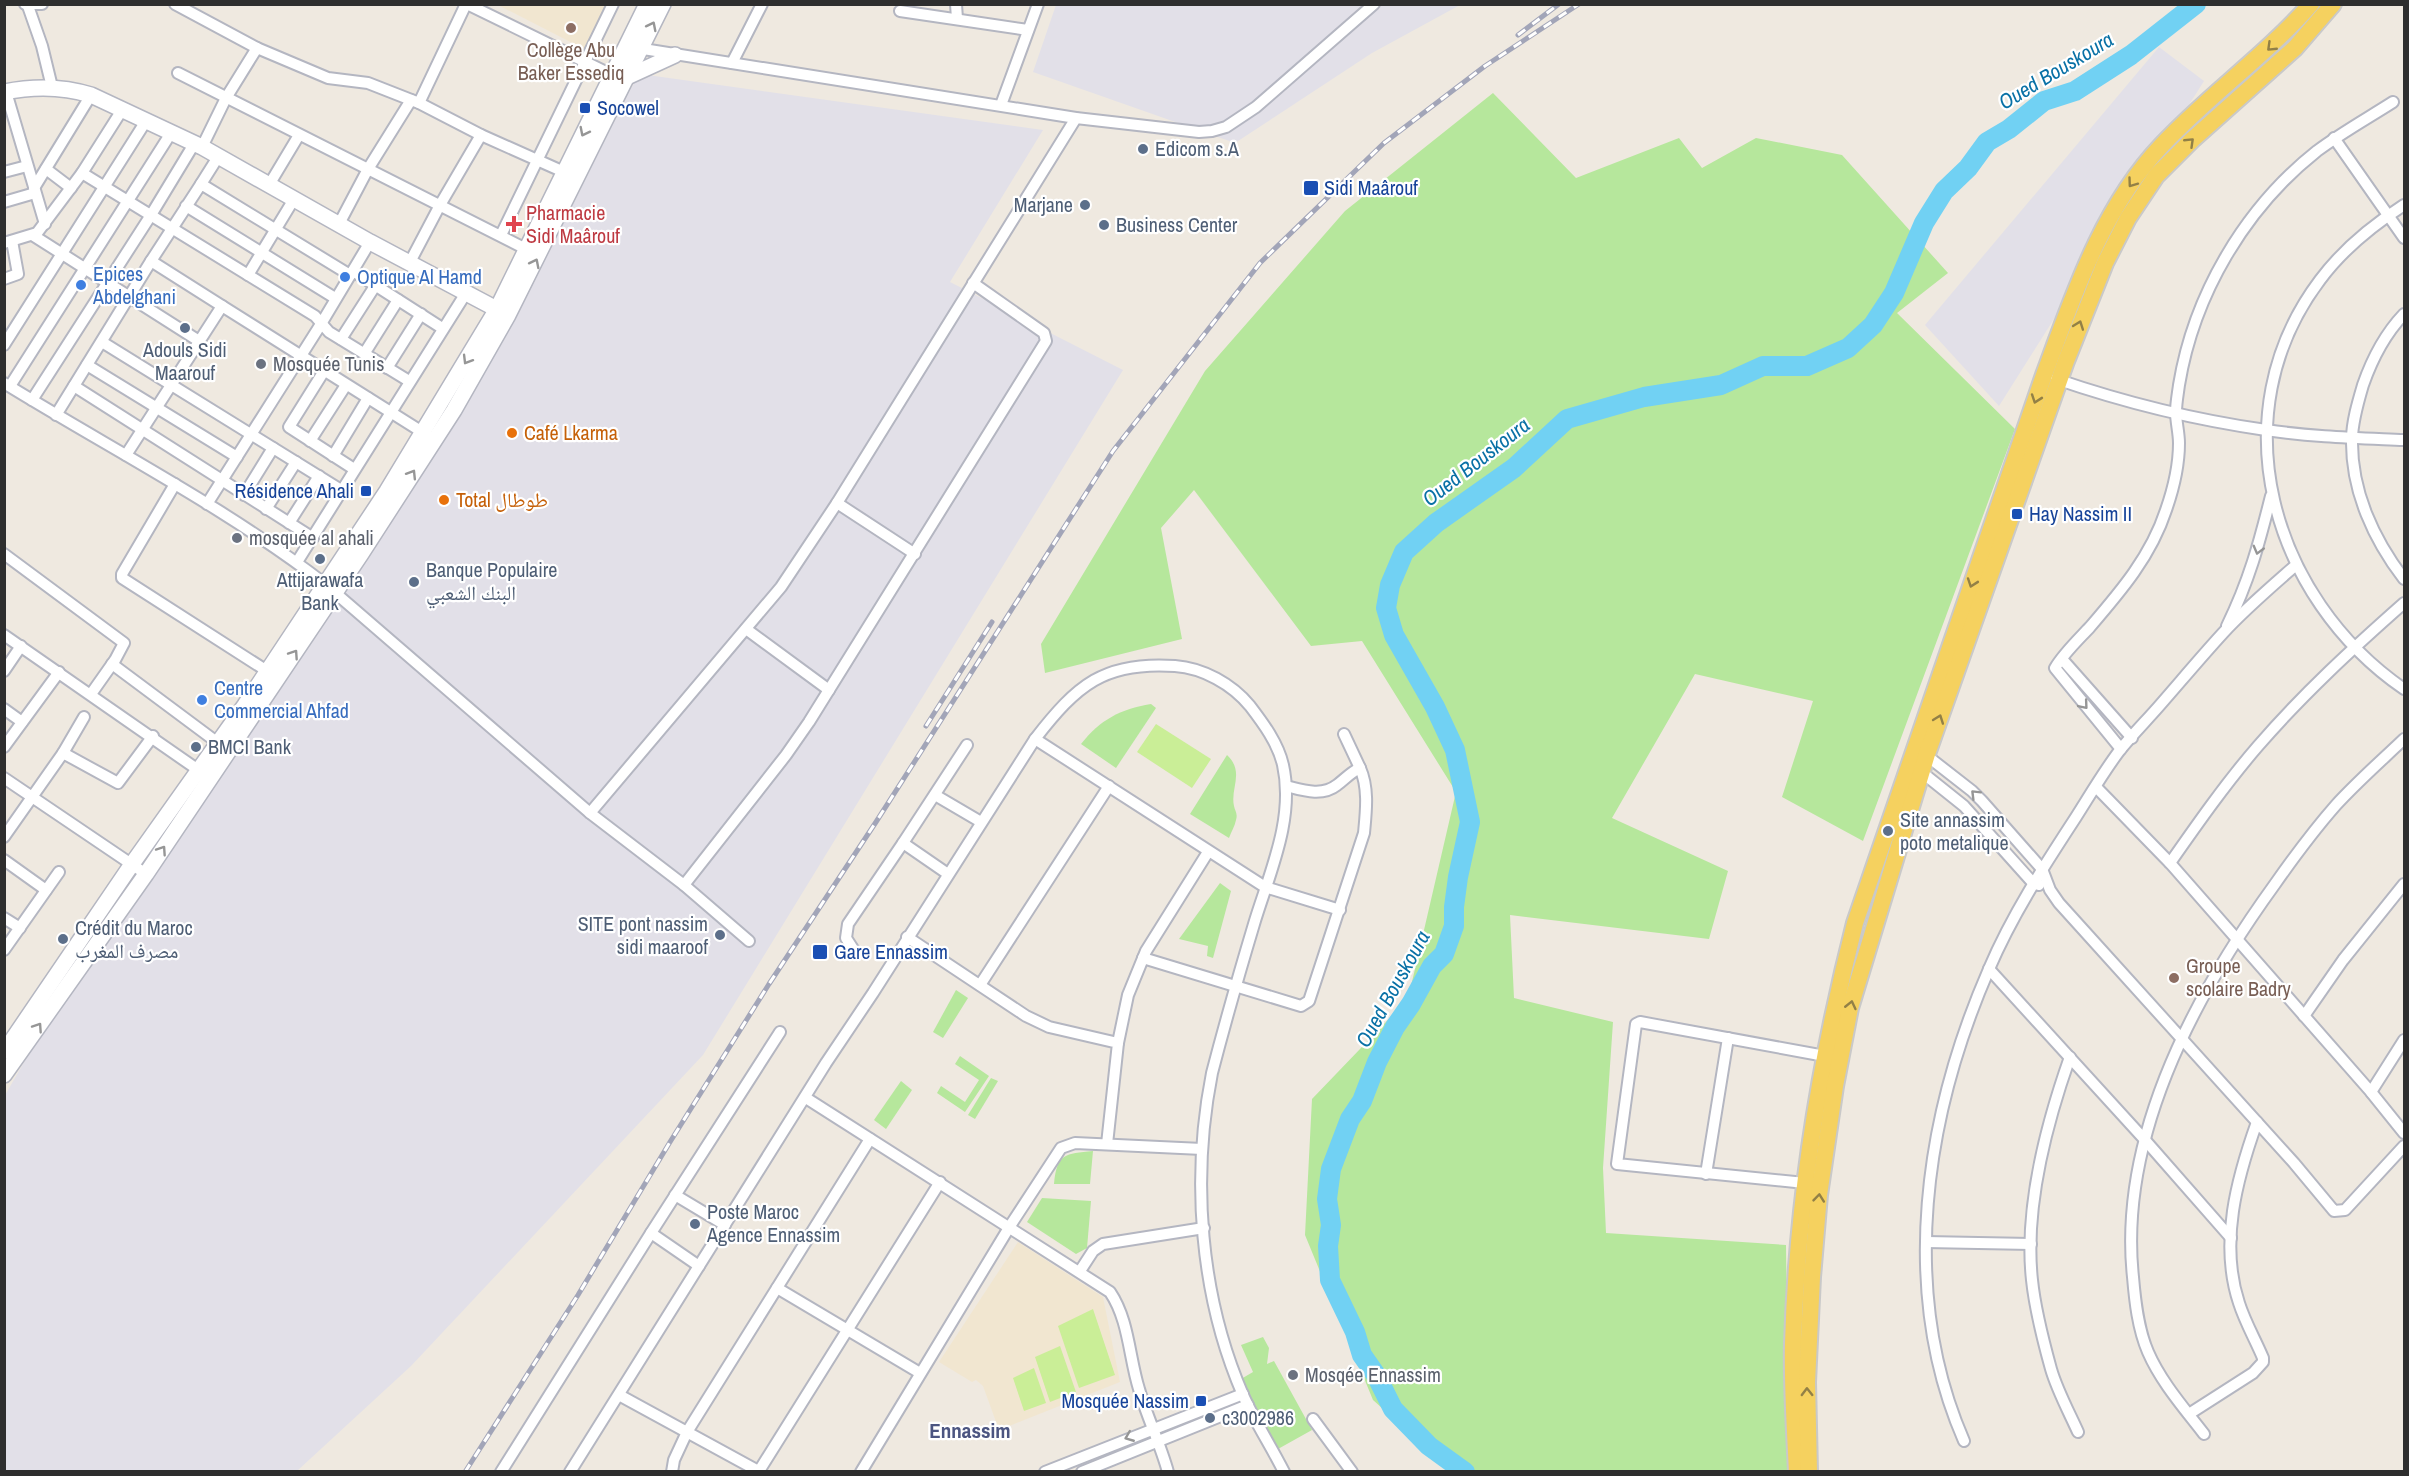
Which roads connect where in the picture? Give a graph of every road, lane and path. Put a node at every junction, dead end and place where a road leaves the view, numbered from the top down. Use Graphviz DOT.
graph roads {
  1 [pos="42,4"];
  2 [pos="175,4"];
  3 [pos="467,4"];
  4 [pos="613,4"];
  5 [pos="647,4"];
  6 [pos="663,4"];
  7 [pos="762,4"];
  8 [pos="956,4"];
  9 [pos="1038,4"];
  10 [pos="1374,4"];
  11 [pos="2311,4"];
  12 [pos="2333,4"];
  13 [pos="27,5"];
  14 [pos="900,11"];
  15 [pos="957,19"];
  16 [pos="1028,30"];
  17 [pos="634,47"];
  18 [pos="257,48"];
  19 [pos="675,55"];
  20 [pos="584,62"];
  21 [pos="732,63"];
  22 [pos="178,74"];
  23 [pos="620,76"];
  24 [pos="52,87"];
  25 [pos="5,92"];
  26 [pos="91,95"];
  27 [pos="226,98"];
  28 [pos="415,101"];
  29 [pos="2393,102"];
  30 [pos="1001,105"];
  31 [pos="122,110"];
  32 [pos="1076,117"];
  33 [pos="146,121"];
  34 [pos="171,133"];
  35 [pos="299,135"];
  36 [pos="481,135"];
  37 [pos="2334,138"];
  38 [pos="198,146"];
  39 [pos="218,157"];
  40 [pos="537,161"];
  41 [pos="27,166"];
  42 [pos="46,168"];
  43 [pos="368,169"];
  44 [pos="4,172"];
  45 [pos="564,172"];
  46 [pos="82,173"];
  47 [pos="201,184"];
  48 [pos="269,185"];
  49 [pos="105,187"];
  50 [pos="71,188"];
  51 [pos="34,191"];
  52 [pos="294,199"];
  53 [pos="128,201"];
  54 [pos="4,202"];
  55 [pos="440,205"];
  56 [pos="2404,205"];
  57 [pos="186,206"];
  58 [pos="151,215"];
  59 [pos="2388,215"];
  60 [pos="45,224"];
  61 [pos="339,224"];
  62 [pos="173,228"];
  63 [pos="275,230"];
  64 [pos="501,235"];
  65 [pos="34,236"];
  66 [pos="2404,238"];
  67 [pos="8,242"];
  68 [pos="370,242"];
  69 [pos="526,249"];
  70 [pos="62,253"];
  71 [pos="262,253"];
  72 [pos="151,261"];
  73 [pos="410,262"];
  74 [pos="84,268"];
  75 [pos="351,273"];
  76 [pos="248,275"];
  77 [pos="4,279"];
  78 [pos="108,283"];
  79 [pos="974,283"];
  80 [pos="375,286"];
  81 [pos="466,293"];
  82 [pos="129,296"];
  83 [pos="335,298"];
  84 [pos="398,300"];
  85 [pos="222,306"];
  86 [pos="502,312"];
  87 [pos="421,314"];
  88 [pos="2404,314"];
  89 [pos="321,324"];
  90 [pos="442,328"];
  91 [pos="341,339"];
  92 [pos="200,341"];
  93 [pos="102,342"];
  94 [pos="4,345"];
  95 [pos="364,354"];
  96 [pos="299,356"];
  97 [pos="87,365"];
  98 [pos="387,368"];
  99 [pos="324,371"];
  100 [pos="2052,377"];
  101 [pos="409,381"];
  102 [pos="7,385"];
  103 [pos="171,385"];
  104 [pos="346,385"];
  105 [pos="74,386"];
  106 [pos="368,398"];
  107 [pos="33,400"];
  108 [pos="156,407"];
  109 [pos="391,412"];
  110 [pos="2176,412"];
  111 [pos="56,415"];
  112 [pos="142,429"];
  113 [pos="2267,431"];
  114 [pos="251,434"];
  115 [pos="428,436"];
  116 [pos="2352,438"];
  117 [pos="2404,440"];
  118 [pos="310,441"];
  119 [pos="273,448"];
  120 [pos="126,455"];
  121 [pos="333,456"];
  122 [pos="237,457"];
  123 [pos="296,462"];
  124 [pos="354,469"];
  125 [pos="319,476"];
  126 [pos="222,480"];
  127 [pos="175,484"];
  128 [pos="341,490"];
  129 [pos="2272,493"];
  130 [pos="244,495"];
  131 [pos="837,503"];
  132 [pos="207,504"];
  133 [pos="266,509"];
  134 [pos="289,523"];
  135 [pos="313,538"];
  136 [pos="4,554"];
  137 [pos="915,554"];
  138 [pos="297,562"];
  139 [pos="2296,565"];
  140 [pos="2404,579"];
  141 [pos="330,588"];
  142 [pos="2404,603"];
  143 [pos="746,628"];
  144 [pos="2224,632"];
  145 [pos="4,635"];
  146 [pos="21,646"];
  147 [pos="2355,646"];
  148 [pos="2062,659"];
  149 [pos="112,664"];
  150 [pos="267,670"];
  151 [pos="4,671"];
  152 [pos="58,672"];
  153 [pos="2404,689"];
  154 [pos="829,690"];
  155 [pos="91,694"];
  156 [pos="4,709"];
  157 [pos="84,717"];
  158 [pos="22,722"];
  159 [pos="1344,734"];
  160 [pos="153,736"];
  161 [pos="2132,738"];
  162 [pos="1035,739"];
  163 [pos="2404,739"];
  164 [pos="218,743"];
  165 [pos="967,745"];
  166 [pos="4,747"];
  167 [pos="2121,750"];
  168 [pos="1920,751"];
  169 [pos="63,753"];
  170 [pos="1360,768"];
  171 [pos="1915,768"];
  172 [pos="205,774"];
  173 [pos="4,778"];
  174 [pos="1109,786"];
  175 [pos="1286,786"];
  176 [pos="2096,787"];
  177 [pos="935,795"];
  178 [pos="33,797"];
  179 [pos="590,813"];
  180 [pos="981,822"];
  181 [pos="4,837"];
  182 [pos="903,843"];
  183 [pos="1208,852"];
  184 [pos="4,860"];
  185 [pos="2170,863"];
  186 [pos="132,864"];
  187 [pos="2042,869"];
  188 [pos="59,872"];
  189 [pos="146,874"];
  190 [pos="948,874"];
  191 [pos="2034,883"];
  192 [pos="2404,884"];
  193 [pos="684,885"];
  194 [pos="1265,887"];
  195 [pos="46,890"];
  196 [pos="2050,890"];
  197 [pos="1340,910"];
  198 [pos="4,918"];
  199 [pos="20,928"];
  200 [pos="907,938"];
  201 [pos="2237,939"];
  202 [pos="749,941"];
  203 [pos="4,950"];
  204 [pos="855,952"];
  205 [pos="1143,958"];
  206 [pos="1989,969"];
  207 [pos="980,985"];
  208 [pos="1236,985"];
  209 [pos="2304,1016"];
  210 [pos="780,1032"];
  211 [pos="1728,1038"];
  212 [pos="2181,1038"];
  213 [pos="2404,1040"];
  214 [pos="1119,1042"];
  215 [pos="4,1052"];
  216 [pos="1825,1056"];
  217 [pos="2070,1057"];
  218 [pos="4,1075"];
  219 [pos="2371,1092"];
  220 [pos="806,1098"];
  221 [pos="2257,1122"];
  222 [pos="2404,1133"];
  223 [pos="870,1139"];
  224 [pos="2145,1140"];
  225 [pos="1107,1144"];
  226 [pos="2404,1146"];
  227 [pos="1202,1149"];
  228 [pos="1706,1174"];
  229 [pos="940,1182"];
  230 [pos="1806,1183"];
  231 [pos="675,1195"];
  232 [pos="725,1225"];
  233 [pos="1010,1226"];
  234 [pos="1204,1228"];
  235 [pos="651,1233"];
  236 [pos="2231,1238"];
  237 [pos="1926,1242"];
  238 [pos="2031,1244"];
  239 [pos="699,1266"];
  240 [pos="1080,1271"];
  241 [pos="777,1288"];
  242 [pos="847,1330"];
  243 [pos="920,1373"];
  244 [pos="1243,1394"];
  245 [pos="619,1395"];
  246 [pos="1248,1405"];
  247 [pos="2189,1414"];
  248 [pos="1312,1419"];
  249 [pos="1153,1428"];
  250 [pos="687,1432"];
  251 [pos="2078,1432"];
  252 [pos="2204,1434"];
  253 [pos="1964,1441"];
  254 [pos="1160,1442"];
  255 [pos="759,1471"];
  256 [pos="501,1472"];
  257 [pos="570,1472"];
  258 [pos="672,1472"];
  259 [pos="861,1472"];
  260 [pos="1045,1472"];
  261 [pos="1082,1472"];
  262 [pos="1167,1472"];
  263 [pos="1284,1472"];
  264 [pos="1352,1472"];
  265 [pos="1797,1472"];
  266 [pos="1809,1472"];
  1 -- 13 [label="street"];
  2 -- 18 [label="street"];
  3 -- 20 [label="street"];
  3 -- 28 [label="street"];
  4 -- 20 [label="street"];
  5 -- 17 [label="street"];
  17 -- 6 [label="street, one-way"];
  7 -- 21 [label="street"];
  8 -- 15 [label="street"];
  9 -- 16 [label="street"];
  10 -- 32 [label="street"];
  11 -- 100 [label="main road, one-way"];
  100 -- 12 [label="main road, one-way"];
  13 -- 24 [label="street"];
  14 -- 15 [label="street"];
  15 -- 16 [label="street"];
  16 -- 30 [label="street"];
  17 -- 19 [label="street"];
  17 -- 23 [label="street"];
  18 -- 27 [label="street"];
  18 -- 28 [label="street"];
  19 -- 21 [label="street"];
  19 -- 23 [label="street"];
  20 -- 23 [label="street"];
  20 -- 40 [label="street"];
  21 -- 30 [label="street"];
  22 -- 27 [label="street"];
  23 -- 45 [label="street, one-way"];
  86 -- 23 [label="street, one-way"];
  24 -- 25 [label="street"];
  24 -- 26 [label="street"];
  25 -- 41 [label="street"];
  26 -- 31 [label="street"];
  26 -- 42 [label="street"];
  27 -- 35 [label="street"];
  27 -- 38 [label="street"];
  28 -- 36 [label="street"];
  28 -- 43 [label="street"];
  29 -- 37 [label="street"];
  30 -- 32 [label="street"];
  31 -- 33 [label="street"];
  31 -- 46 [label="street"];
  32 -- 79 [label="street"];
  33 -- 34 [label="street"];
  33 -- 49 [label="street"];
  34 -- 38 [label="street"];
  34 -- 53 [label="street"];
  35 -- 43 [label="street"];
  35 -- 48 [label="street"];
  36 -- 40 [label="street"];
  36 -- 55 [label="street"];
  37 -- 59 [label="street"];
  37 -- 110 [label="street"];
  38 -- 39 [label="street"];
  38 -- 58 [label="street"];
  39 -- 47 [label="street"];
  39 -- 48 [label="street"];
  40 -- 45 [label="street"];
  40 -- 64 [label="street"];
  41 -- 44 [label="street"];
  41 -- 51 [label="street"];
  42 -- 50 [label="street"];
  42 -- 51 [label="street"];
  43 -- 55 [label="street"];
  43 -- 61 [label="street"];
  45 -- 69 [label="street"];
  46 -- 49 [label="street"];
  46 -- 50 [label="street"];
  47 -- 57 [label="street"];
  47 -- 63 [label="street"];
  48 -- 52 [label="street"];
  49 -- 53 [label="street"];
  49 -- 70 [label="street"];
  50 -- 60 [label="street"];
  51 -- 54 [label="street"];
  51 -- 60 [label="street"];
  52 -- 61 [label="street"];
  52 -- 63 [label="street"];
  53 -- 58 [label="street"];
  53 -- 74 [label="street"];
  55 -- 64 [label="street"];
  55 -- 73 [label="street"];
  56 -- 59 [label="street"];
  57 -- 62 [label="street"];
  57 -- 71 [label="street"];
  58 -- 62 [label="street"];
  58 -- 78 [label="street"];
  59 -- 66 [label="street"];
  59 -- 113 [label="street"];
  60 -- 65 [label="street"];
  61 -- 68 [label="street"];
  62 -- 72 [label="street"];
  62 -- 76 [label="street"];
  63 -- 71 [label="street"];
  63 -- 75 [label="street"];
  64 -- 69 [label="street"];
  65 -- 67 [label="street"];
  65 -- 70 [label="street"];
  67 -- 77 [label="street"];
  68 -- 73 [label="street"];
  68 -- 75 [label="street"];
  69 -- 86 [label="street"];
  70 -- 74 [label="street"];
  70 -- 94 [label="street"];
  71 -- 76 [label="street"];
  71 -- 83 [label="street"];
  72 -- 82 [label="street"];
  72 -- 85 [label="street"];
  73 -- 81 [label="street"];
  74 -- 78 [label="street"];
  74 -- 102 [label="street"];
  75 -- 80 [label="street"];
  75 -- 83 [label="street"];
  76 -- 89 [label="street"];
  78 -- 82 [label="street"];
  78 -- 107 [label="street"];
  79 -- 131 [label="street"];
  79 -- 137 [label="street"];
  80 -- 84 [label="street"];
  80 -- 91 [label="street"];
  81 -- 86 [label="street"];
  81 -- 90 [label="street"];
  82 -- 92 [label="street"];
  82 -- 93 [label="street"];
  83 -- 89 [label="street"];
  84 -- 87 [label="street"];
  84 -- 95 [label="street"];
  85 -- 92 [label="street"];
  85 -- 96 [label="street"];
  86 -- 115 [label="street"];
  87 -- 90 [label="street"];
  87 -- 98 [label="street"];
  88 -- 116 [label="street"];
  89 -- 91 [label="street"];
  89 -- 96 [label="street"];
  90 -- 101 [label="street"];
  91 -- 95 [label="street"];
  92 -- 103 [label="street"];
  93 -- 97 [label="street"];
  93 -- 103 [label="street"];
  95 -- 98 [label="street"];
  96 -- 99 [label="street"];
  96 -- 114 [label="street"];
  97 -- 105 [label="street"];
  97 -- 108 [label="street"];
  98 -- 101 [label="street"];
  99 -- 104 [label="street"];
  99 -- 118 [label="street"];
  100 -- 110 [label="street"];
  100 -- 168 [label="main road"];
  101 -- 109 [label="street"];
  102 -- 107 [label="street"];
  103 -- 108 [label="street"];
  103 -- 114 [label="street"];
  104 -- 106 [label="street"];
  104 -- 118 [label="street"];
  105 -- 111 [label="street"];
  105 -- 112 [label="street"];
  106 -- 109 [label="street"];
  106 -- 121 [label="street"];
  107 -- 111 [label="street"];
  108 -- 112 [label="street"];
  108 -- 122 [label="street"];
  109 -- 115 [label="street"];
  109 -- 124 [label="street"];
  110 -- 113 [label="street"];
  110 -- 148 [label="street"];
  111 -- 120 [label="street"];
  112 -- 120 [label="street"];
  112 -- 126 [label="street"];
  113 -- 116 [label="street"];
  113 -- 129 [label="street"];
  114 -- 119 [label="street"];
  114 -- 122 [label="street"];
  115 -- 141 [label="street"];
  116 -- 117 [label="street"];
  116 -- 140 [label="street"];
  118 -- 121 [label="street"];
  119 -- 123 [label="street"];
  119 -- 130 [label="street"];
  120 -- 127 [label="street"];
  121 -- 124 [label="street"];
  122 -- 126 [label="street"];
  123 -- 125 [label="street"];
  123 -- 133 [label="street"];
  124 -- 128 [label="street"];
  125 -- 128 [label="street"];
  125 -- 134 [label="street"];
  126 -- 130 [label="street"];
  126 -- 132 [label="street"];
  127 -- 132 [label="street"];
  127 -- 150 [label="street"];
  128 -- 135 [label="street"];
  129 -- 139 [label="street"];
  129 -- 144 [label="street, one-way"];
  130 -- 133 [label="street"];
  131 -- 137 [label="street"];
  131 -- 143 [label="street"];
  132 -- 138 [label="street"];
  133 -- 134 [label="street"];
  134 -- 135 [label="street"];
  135 -- 138 [label="street"];
  136 -- 149 [label="street"];
  137 -- 154 [label="street"];
  138 -- 141 [label="street"];
  139 -- 144 [label="street"];
  139 -- 147 [label="street"];
  141 -- 150 [label="street"];
  172 -- 141 [label="street, one-way"];
  141 -- 179 [label="street"];
  142 -- 147 [label="street"];
  143 -- 154 [label="street"];
  143 -- 179 [label="street"];
  144 -- 161 [label="street"];
  145 -- 146 [label="street"];
  146 -- 151 [label="street"];
  146 -- 152 [label="street"];
  147 -- 153 [label="street"];
  147 -- 185 [label="street"];
  148 -- 161 [label="street"];
  148 -- 167 [label="street, one-way"];
  149 -- 155 [label="street"];
  149 -- 164 [label="street"];
  150 -- 164 [label="street"];
  152 -- 155 [label="street"];
  152 -- 158 [label="street"];
  154 -- 193 [label="street"];
  155 -- 160 [label="street"];
  156 -- 158 [label="street"];
  157 -- 169 [label="street"];
  158 -- 166 [label="street"];
  159 -- 170 [label="street"];
  160 -- 169 [label="street"];
  160 -- 172 [label="street"];
  161 -- 167 [label="street"];
  162 -- 174 [label="street"];
  162 -- 175 [label="street"];
  162 -- 180 [label="street"];
  163 -- 201 [label="street"];
  164 -- 172 [label="street"];
  165 -- 177 [label="street"];
  167 -- 176 [label="street"];
  168 -- 171 [label="main road"];
  187 -- 168 [label="street, one-way"];
  169 -- 178 [label="street"];
  170 -- 175 [label="street"];
  170 -- 197 [label="street"];
  171 -- 191 [label="street"];
  171 -- 216 [label="main road"];
  266 -- 171 [label="main road, one-way"];
  172 -- 186 [label="street"];
  189 -- 172 [label="street, one-way"];
  173 -- 178 [label="street"];
  174 -- 183 [label="street"];
  174 -- 207 [label="street"];
  175 -- 194 [label="street"];
  176 -- 185 [label="street"];
  176 -- 187 [label="street"];
  177 -- 180 [label="street"];
  177 -- 182 [label="street"];
  178 -- 181 [label="street"];
  178 -- 186 [label="street"];
  179 -- 193 [label="street"];
  180 -- 190 [label="street"];
  182 -- 190 [label="street"];
  182 -- 204 [label="street"];
  183 -- 194 [label="street"];
  183 -- 205 [label="street"];
  184 -- 195 [label="street"];
  185 -- 201 [label="street"];
  186 -- 189 [label="street"];
  186 -- 215 [label="street"];
  187 -- 191 [label="street"];
  187 -- 196 [label="street"];
  188 -- 195 [label="street"];
  218 -- 189 [label="street, one-way"];
  190 -- 200 [label="street"];
  191 -- 196 [label="street"];
  191 -- 206 [label="street"];
  192 -- 209 [label="street"];
  193 -- 202 [label="street"];
  194 -- 197 [label="street"];
  194 -- 208 [label="street"];
  195 -- 199 [label="street"];
  196 -- 212 [label="street"];
  197 -- 208 [label="street"];
  198 -- 199 [label="street"];
  199 -- 203 [label="street"];
  200 -- 207 [label="street"];
  200 -- 220 [label="street"];
  201 -- 209 [label="street"];
  201 -- 212 [label="street"];
  205 -- 208 [label="street"];
  205 -- 214 [label="street"];
  206 -- 217 [label="street"];
  206 -- 237 [label="street"];
  207 -- 214 [label="street"];
  208 -- 227 [label="street"];
  209 -- 219 [label="street"];
  210 -- 231 [label="street"];
  211 -- 216 [label="street"];
  211 -- 228 [label="street"];
  211 -- 228 [label="street"];
  212 -- 221 [label="street"];
  212 -- 224 [label="street"];
  213 -- 219 [label="street"];
  214 -- 225 [label="street"];
  216 -- 230 [label="main road"];
  217 -- 224 [label="street"];
  217 -- 238 [label="street"];
  219 -- 222 [label="street"];
  220 -- 223 [label="street"];
  220 -- 232 [label="street"];
  221 -- 226 [label="street"];
  221 -- 236 [label="street"];
  223 -- 229 [label="street"];
  223 -- 241 [label="street"];
  224 -- 236 [label="street"];
  224 -- 247 [label="street"];
  225 -- 227 [label="street"];
  225 -- 233 [label="street"];
  227 -- 234 [label="street"];
  228 -- 230 [label="street"];
  229 -- 233 [label="street"];
  229 -- 242 [label="street"];
  230 -- 265 [label="main road"];
  231 -- 232 [label="street"];
  231 -- 235 [label="street"];
  232 -- 239 [label="street"];
  233 -- 240 [label="street"];
  233 -- 243 [label="street"];
  234 -- 240 [label="street"];
  234 -- 244 [label="street"];
  235 -- 239 [label="street"];
  235 -- 256 [label="street"];
  236 -- 247 [label="street"];
  237 -- 238 [label="street"];
  237 -- 253 [label="street"];
  238 -- 251 [label="street"];
  239 -- 245 [label="street"];
  240 -- 249 [label="street"];
  241 -- 242 [label="street"];
  241 -- 250 [label="street"];
  242 -- 243 [label="street"];
  242 -- 255 [label="street"];
  243 -- 259 [label="street"];
  244 -- 246 [label="street"];
  244 -- 249 [label="street"];
  245 -- 250 [label="street"];
  245 -- 257 [label="street"];
  246 -- 254 [label="street"];
  246 -- 263 [label="street"];
  247 -- 252 [label="street"];
  248 -- 264 [label="street"];
  249 -- 254 [label="street"];
  249 -- 260 [label="street, one-way"];
  250 -- 255 [label="street"];
  250 -- 258 [label="street"];
  254 -- 261 [label="street"];
  254 -- 262 [label="street"];
}
